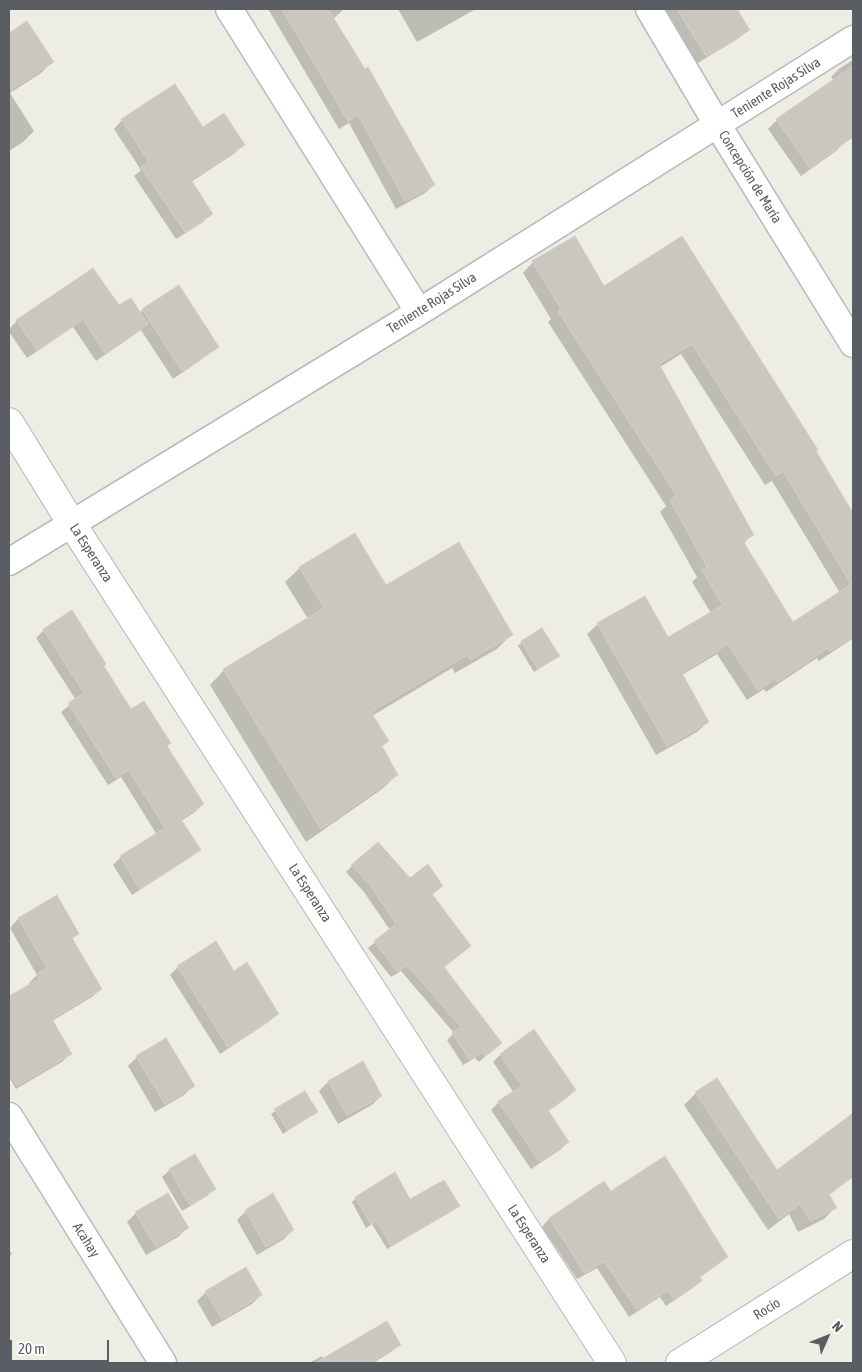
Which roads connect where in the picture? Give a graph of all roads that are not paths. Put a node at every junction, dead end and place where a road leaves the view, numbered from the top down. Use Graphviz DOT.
graph roads {
  1 [pos="230,9"];
  2 [pos="649,9"];
  3 [pos="853,39"];
  4 [pos="717,124"];
  5 [pos="419,312"];
  6 [pos="853,344"];
  7 [pos="9,422"];
  8 [pos="72,524"];
  9 [pos="9,562"];
  10 [pos="9,1116"];
  11 [pos="853,1254"];
  12 [pos="163,1363"];
  13 [pos="612,1363"];
  14 [pos="680,1363"];
  1 -- 5 [label="street"];
  2 -- 4 [label="street, Concepción de María"];
  3 -- 4 [label="street, Teniente Rojas Silva"];
  4 -- 5 [label="street, Teniente Rojas Silva"];
  4 -- 6 [label="street, Concepción de María"];
  5 -- 8 [label="street, Teniente Rojas Silva"];
  7 -- 8 [label="street, La Esperanza"];
  8 -- 9 [label="street, Teniente Rojas Silva"];
  8 -- 13 [label="street, La Esperanza"];
  10 -- 12 [label="street, Acahay"];
  11 -- 14 [label="street, Rocío"];
}
